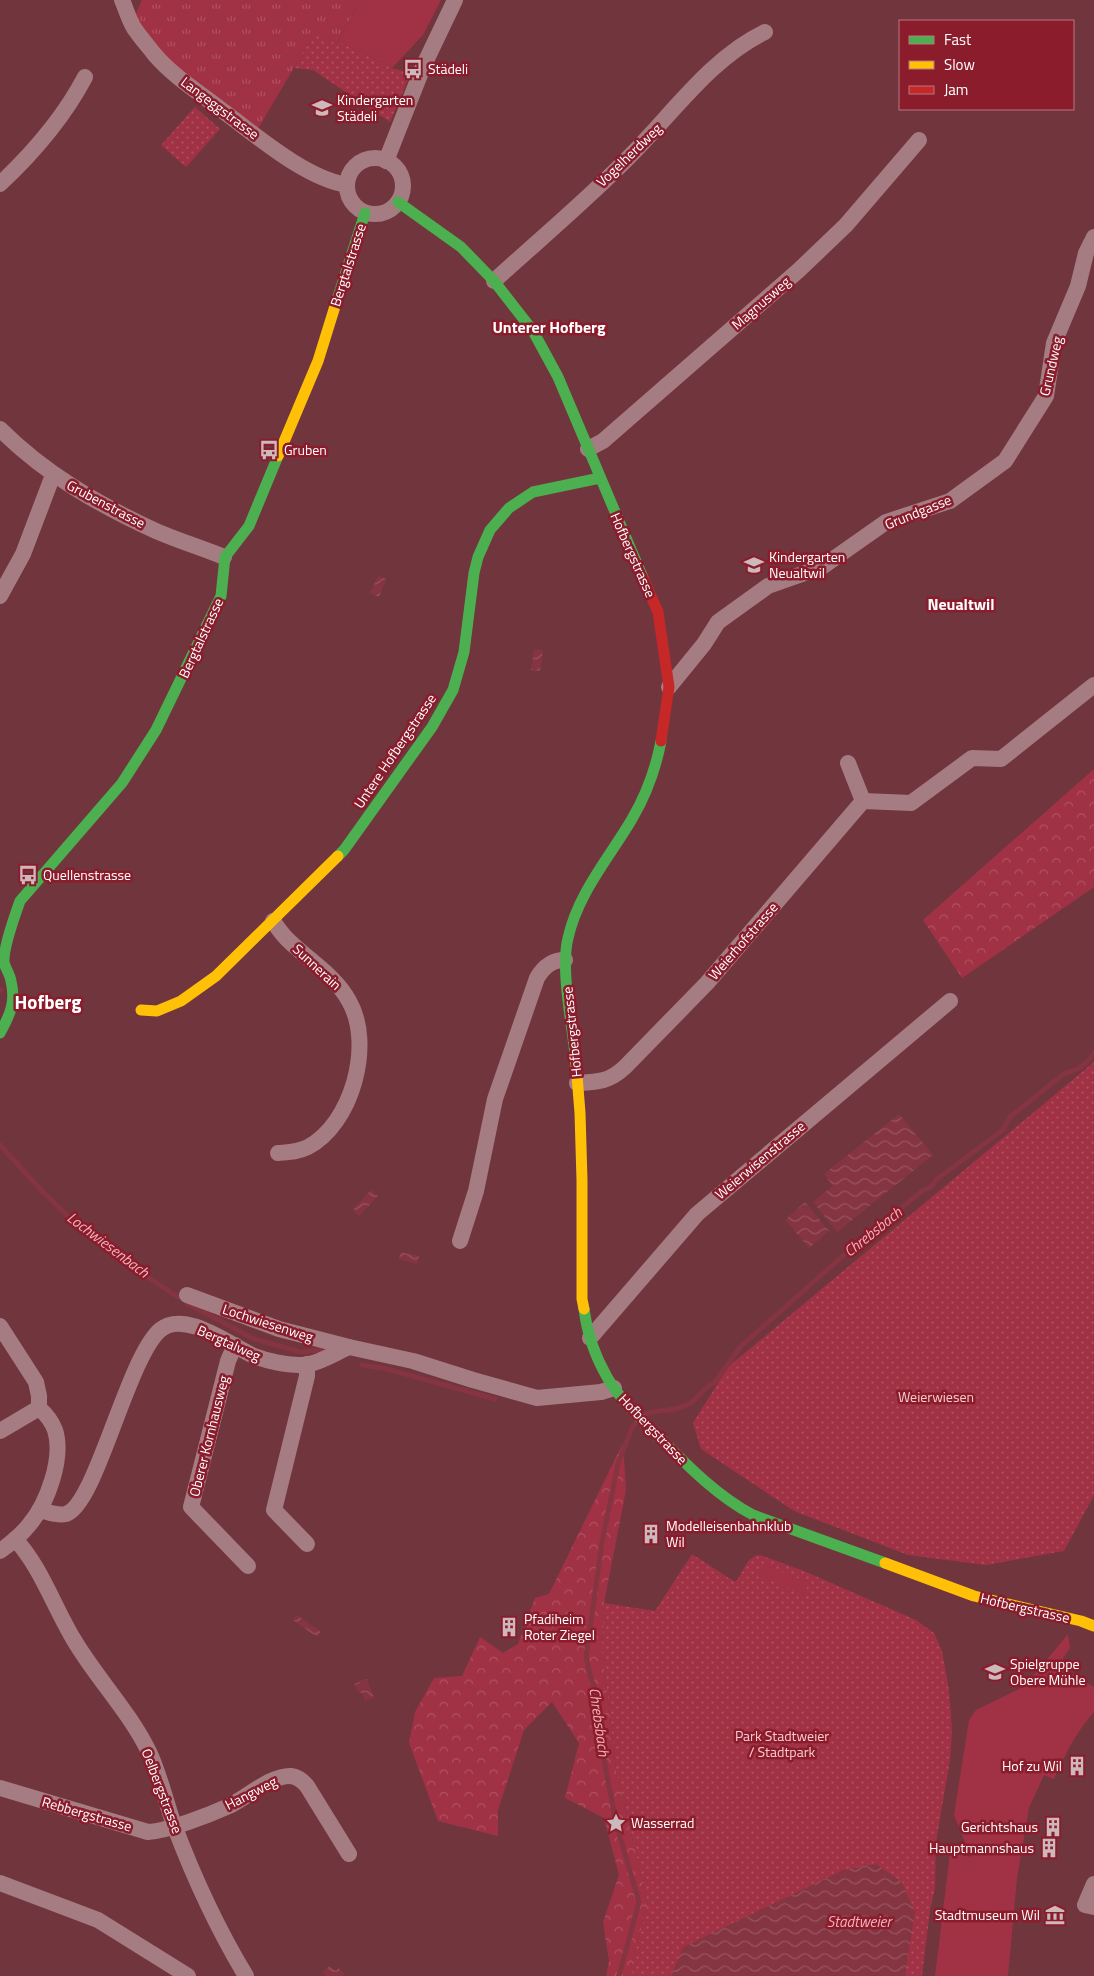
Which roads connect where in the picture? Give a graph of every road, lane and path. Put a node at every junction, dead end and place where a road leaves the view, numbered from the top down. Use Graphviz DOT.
graph roads {
  1 [pos="122,0"];
  2 [pos="455,0"];
  3 [pos="765,32"];
  4 [pos="86,77"];
  5 [pos="919,140"];
  6 [pos="386,161"];
  7 [pos="0,184"];
  8 [pos="347,185"];
  9 [pos="398,202"];
  10 [pos="365,212"];
  11 [pos="1094,238"];
  12 [pos="494,281"];
  13 [pos="0,429"];
  14 [pos="588,449"];
  15 [pos="1005,461"];
  16 [pos="53,475"];
  17 [pos="600,478"];
  18 [pos="224,558"];
  19 [pos="0,596"];
  20 [pos="1094,685"];
  21 [pos="669,687"];
  22 [pos="848,763"];
  23 [pos="863,800"];
  24 [pos="272,921"];
  25 [pos="565,960"];
  26 [pos="2,962"];
  27 [pos="950,1001"];
  28 [pos="141,1010"];
  29 [pos="0,1033"];
  30 [pos="577,1083"];
  31 [pos="278,1153"];
  32 [pos="460,1241"];
  33 [pos="187,1295"];
  34 [pos="0,1326"];
  35 [pos="590,1338"];
  36 [pos="235,1345"];
  37 [pos="349,1347"];
  38 [pos="307,1364"];
  39 [pos="614,1388"];
  40 [pos="39,1408"];
  41 [pos="0,1431"];
  42 [pos="40,1510"];
  43 [pos="15,1539"];
  44 [pos="307,1544"];
  45 [pos="0,1551"];
  46 [pos="248,1566"];
  47 [pos="1094,1626"];
  48 [pos="0,1788"];
  49 [pos="175,1826"];
  50 [pos="349,1854"];
  51 [pos="0,1883"];
  52 [pos="1094,1884"];
  53 [pos="1089,1906"];
  54 [pos="188,1976"];
  55 [pos="246,1976"];
  1 -- 8 [label="street, Langeggstrasse"];
  2 -- 6 [label="street"];
  3 -- 12 [label="street, Vogelherdweg"];
  4 -- 7 [label="street"];
  5 -- 14 [label="street, Magnusweg"];
  6 -- 8 [label="street"];
  6 -- 9 [label="street"];
  8 -- 10 [label="street"];
  9 -- 10 [label="street"];
  9 -- 12 [label="street, Hofbergstrasse"];
  10 -- 18 [label="street, Bergtalstrasse"];
  11 -- 15 [label="street, Grundweg"];
  12 -- 14 [label="street, Hofbergstrasse"];
  13 -- 16 [label="street, Grubenstrasse"];
  14 -- 17 [label="street, Hofbergstrasse"];
  15 -- 21 [label="street, Grundgasse"];
  16 -- 18 [label="street, Grubenstrasse"];
  16 -- 19 [label="street"];
  17 -- 21 [label="street, Hofbergstrasse"];
  17 -- 24 [label="street, Untere Hofbergstrasse"];
  18 -- 26 [label="street, Bergtalstrasse"];
  20 -- 23 [label="street"];
  21 -- 25 [label="street, Hofbergstrasse"];
  22 -- 23 [label="street"];
  23 -- 30 [label="street, Weierhofstrasse"];
  24 -- 28 [label="street, Untere Hofbergstrasse"];
  24 -- 31 [label="street, Sunnerain"];
  25 -- 30 [label="street, Hofbergstrasse"];
  25 -- 32 [label="street"];
  26 -- 29 [label="street, Bergtalstrasse"];
  27 -- 35 [label="street, Weierwisenstrasse"];
  30 -- 35 [label="street, Hofbergstrasse"];
  33 -- 37 [label="street, Lochwiesenweg"];
  34 -- 40 [label="street"];
  35 -- 39 [label="street, Hofbergstrasse"];
  36 -- 38 [label="street, Bergtalweg"];
  36 -- 42 [label="street, Bergtalweg"];
  36 -- 46 [label="street, Oberer Kornhausweg"];
  37 -- 38 [label="street, Bergtalweg"];
  37 -- 39 [label="street"];
  38 -- 44 [label="street"];
  39 -- 47 [label="street, Hofbergstrasse"];
  40 -- 41 [label="street"];
  40 -- 42 [label="street"];
  42 -- 43 [label="street"];
  43 -- 45 [label="street"];
  43 -- 49 [label="street, Oelbergstrasse"];
  48 -- 49 [label="street, Rebbergstrasse"];
  49 -- 50 [label="street, Hangweg"];
  49 -- 55 [label="street, Oelbergstrasse"];
  51 -- 54 [label="street"];
  52 -- 53 [label="street"];
}
